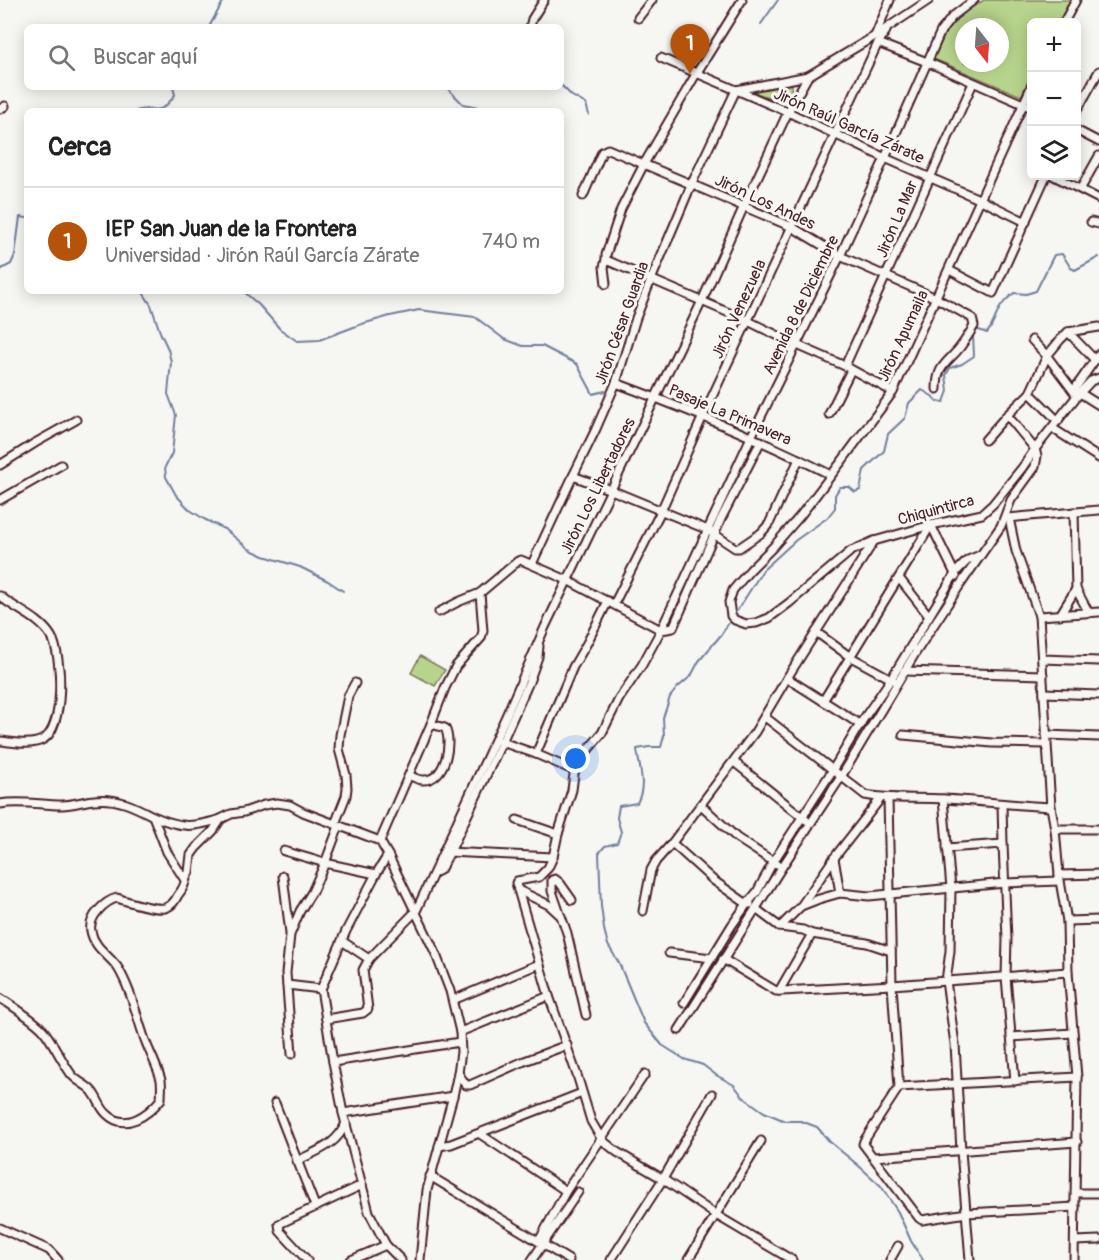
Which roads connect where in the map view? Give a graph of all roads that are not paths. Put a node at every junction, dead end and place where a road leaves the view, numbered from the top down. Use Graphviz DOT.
graph roads {
  1 [pos="544,0"];
  2 [pos="652,0"];
  3 [pos="742,0"];
  4 [pos="890,0"];
  5 [pos="930,0"];
  6 [pos="958,0"];
  7 [pos="974,0"];
  8 [pos="1076,0"];
  9 [pos="958,11"];
  10 [pos="638,18"];
  11 [pos="1066,18"];
  12 [pos="531,24"];
  13 [pos="876,39"];
  14 [pos="661,58"];
  15 [pos="927,62"];
  16 [pos="1099,70"];
  17 [pos="696,74"];
  18 [pos="808,76"];
  19 [pos="973,83"];
  20 [pos="736,90"];
  21 [pos="1027,94"];
  22 [pos="1022,103"];
  23 [pos="1081,104"];
  24 [pos="1027,106"];
  25 [pos="788,112"];
  26 [pos="1081,132"];
  27 [pos="835,134"];
  28 [pos="1099,142"];
  29 [pos="1099,156"];
  30 [pos="885,158"];
  31 [pos="644,164"];
  32 [pos="929,177"];
  33 [pos="1044,180"];
  34 [pos="1063,180"];
  35 [pos="692,183"];
  36 [pos="1081,188"];
  37 [pos="583,196"];
  38 [pos="979,199"];
  39 [pos="1099,199"];
  40 [pos="744,206"];
  41 [pos="1026,222"];
  42 [pos="792,227"];
  43 [pos="840,256"];
  44 [pos="606,258"];
  45 [pos="949,270"];
  46 [pos="887,276"];
  47 [pos="651,280"];
  48 [pos="606,284"];
  49 [pos="936,298"];
  50 [pos="702,301"];
  51 [pos="748,321"];
  52 [pos="1099,327"];
  53 [pos="1068,332"];
  54 [pos="1032,340"];
  55 [pos="797,345"];
  56 [pos="1047,356"];
  57 [pos="1097,357"];
  58 [pos="848,368"];
  59 [pos="1099,378"];
  60 [pos="616,383"];
  61 [pos="937,389"];
  62 [pos="893,392"];
  63 [pos="1030,393"];
  64 [pos="1077,393"];
  65 [pos="656,398"];
  66 [pos="1099,405"];
  67 [pos="830,414"];
  68 [pos="1007,415"];
  69 [pos="703,416"];
  70 [pos="76,420"];
  71 [pos="1058,421"];
  72 [pos="1052,428"];
  73 [pos="751,437"];
  74 [pos="986,440"];
  75 [pos="761,441"];
  76 [pos="1035,449"];
  77 [pos="1099,458"];
  78 [pos="799,459"];
  79 [pos="0,465"];
  80 [pos="61,465"];
  81 [pos="831,475"];
  82 [pos="573,476"];
  83 [pos="611,490"];
  84 [pos="0,500"];
  85 [pos="1099,510"];
  86 [pos="661,511"];
  87 [pos="1074,512"];
  88 [pos="1007,518"];
  89 [pos="931,525"];
  90 [pos="708,530"];
  91 [pos="715,535"];
  92 [pos="874,541"];
  93 [pos="980,555"];
  94 [pos="532,564"];
  95 [pos="955,574"];
  96 [pos="899,578"];
  97 [pos="567,580"];
  98 [pos="960,585"];
  99 [pos="1076,589"];
  100 [pos="480,593"];
  101 [pos="0,596"];
  102 [pos="610,603"];
  103 [pos="439,612"];
  104 [pos="1099,612"];
  105 [pos="1089,613"];
  106 [pos="1060,615"];
  107 [pos="929,616"];
  108 [pos="1039,616"];
  109 [pos="746,624"];
  110 [pos="661,630"];
  111 [pos="816,632"];
  112 [pos="913,649"];
  113 [pos="849,656"];
  114 [pos="1042,658"];
  115 [pos="1099,661"];
  116 [pos="904,671"];
  117 [pos="1043,675"];
  118 [pos="787,678"];
  119 [pos="894,681"];
  120 [pos="355,683"];
  121 [pos="1044,693"];
  122 [pos="1099,695"];
  123 [pos="823,701"];
  124 [pos="765,717"];
  125 [pos="431,724"];
  126 [pos="860,724"];
  127 [pos="870,730"];
  128 [pos="903,735"];
  129 [pos="1046,735"];
  130 [pos="1099,737"];
  131 [pos="0,741"];
  132 [pos="499,741"];
  133 [pos="1046,744"];
  134 [pos="536,754"];
  135 [pos="734,762"];
  136 [pos="575,771"];
  137 [pos="832,771"];
  138 [pos="409,775"];
  139 [pos="841,777"];
  140 [pos="884,798"];
  141 [pos="943,799"];
  142 [pos="0,804"];
  143 [pos="1002,804"];
  144 [pos="701,805"];
  145 [pos="1051,807"];
  146 [pos="153,816"];
  147 [pos="803,818"];
  148 [pos="222,819"];
  149 [pos="517,820"];
  150 [pos="810,824"];
  151 [pos="337,825"];
  152 [pos="1055,829"];
  153 [pos="1099,829"];
  154 [pos="558,834"];
  155 [pos="380,841"];
  156 [pos="672,843"];
  157 [pos="1003,844"];
  158 [pos="948,848"];
  159 [pos="284,851"];
  160 [pos="447,851"];
  161 [pos="388,855"];
  162 [pos="553,857"];
  163 [pos="834,858"];
  164 [pos="773,862"];
  165 [pos="325,863"];
  166 [pos="782,867"];
  167 [pos="376,874"];
  168 [pos="1099,874"];
  169 [pos="283,876"];
  170 [pos="186,878"];
  171 [pos="1059,878"];
  172 [pos="1005,884"];
  173 [pos="951,888"];
  174 [pos="518,891"];
  175 [pos="840,893"];
  176 [pos="890,894"];
  177 [pos="573,900"];
  178 [pos="761,901"];
  179 [pos="747,904"];
  180 [pos="801,906"];
  181 [pos="756,909"];
  182 [pos="416,911"];
  183 [pos="644,911"];
  184 [pos="561,916"];
  185 [pos="1099,920"];
  186 [pos="1066,921"];
  187 [pos="780,927"];
  188 [pos="812,934"];
  189 [pos="290,936"];
  190 [pos="342,941"];
  191 [pos="891,951"];
  192 [pos="669,953"];
  193 [pos="712,958"];
  194 [pos="369,959"];
  195 [pos="723,959"];
  196 [pos="539,964"];
  197 [pos="1068,972"];
  198 [pos="1006,977"];
  199 [pos="946,981"];
  200 [pos="287,985"];
  201 [pos="892,985"];
  202 [pos="321,989"];
  203 [pos="779,991"];
  204 [pos="549,996"];
  205 [pos="0,998"];
  206 [pos="453,1000"];
  207 [pos="684,1003"];
  208 [pos="586,1015"];
  209 [pos="326,1019"];
  210 [pos="679,1030"];
  211 [pos="460,1032"];
  212 [pos="1073,1034"];
  213 [pos="1011,1037"];
  214 [pos="460,1042"];
  215 [pos="567,1045"];
  216 [pos="292,1054"];
  217 [pos="333,1062"];
  218 [pos="458,1073"];
  219 [pos="645,1074"];
  220 [pos="1077,1077"];
  221 [pos="1015,1081"];
  222 [pos="958,1084"];
  223 [pos="899,1088"];
  224 [pos="582,1093"];
  225 [pos="712,1094"];
  226 [pos="453,1096"];
  227 [pos="275,1103"];
  228 [pos="344,1113"];
  229 [pos="346,1123"];
  230 [pos="480,1134"];
  231 [pos="602,1140"];
  232 [pos="761,1141"];
  233 [pos="1077,1142"];
  234 [pos="439,1146"];
  235 [pos="961,1151"];
  236 [pos="874,1157"];
  237 [pos="297,1161"];
  238 [pos="430,1176"];
  239 [pos="663,1179"];
  240 [pos="362,1185"];
  241 [pos="566,1191"];
  242 [pos="578,1192"];
  243 [pos="1076,1193"];
  244 [pos="1099,1193"];
  245 [pos="315,1206"];
  246 [pos="1075,1206"];
  247 [pos="967,1213"];
  248 [pos="716,1215"];
  249 [pos="0,1228"];
  250 [pos="1075,1240"];
  251 [pos="1099,1240"];
  252 [pos="541,1242"];
  253 [pos="386,1245"];
  254 [pos="898,1246"];
  255 [pos="58,1260"];
  256 [pos="307,1260"];
  257 [pos="351,1260"];
  258 [pos="401,1260"];
  259 [pos="420,1260"];
  260 [pos="532,1260"];
  261 [pos="569,1260"];
  262 [pos="611,1260"];
  263 [pos="688,1260"];
  264 [pos="792,1260"];
  265 [pos="890,1260"];
  266 [pos="970,1260"];
  267 [pos="1074,1260"];
  1 -- 12 [label="street"];
  2 -- 10 [label="street"];
  3 -- 17 [label="street"];
  4 -- 13 [label="street, Jirón Venezuela"];
  5 -- 13 [label="street"];
  6 -- 9 [label="street"];
  7 -- 9 [label="street, Avenida 8 de Diciembre"];
  8 -- 11 [label="street"];
  9 -- 15 [label="street, Avenida 8 de Diciembre"];
  13 -- 15 [label="street"];
  13 -- 18 [label="street"];
  13 -- 27 [label="street, Jirón Venezuela"];
  14 -- 17 [label="street, Jirón Raúl García Zárate"];
  15 -- 19 [label="street"];
  15 -- 30 [label="street, Avenida 8 de Diciembre"];
  16 -- 23 [label="street"];
  17 -- 20 [label="street, Jirón Raúl García Zárate"];
  17 -- 31 [label="street"];
  18 -- 20 [label="street"];
  18 -- 25 [label="street, Jirón Los Libertadores"];
  19 -- 22 [label="street"];
  19 -- 32 [label="street, Jirón La Mar"];
  20 -- 25 [label="street, Jirón Raúl García Zárate"];
  20 -- 35 [label="street, Jirón César Guardia"];
  21 -- 22 [label="street, Jirón Apumaila"];
  22 -- 24 [label="street"];
  22 -- 38 [label="street, Jirón Apumaila"];
  25 -- 27 [label="street, Jirón Raúl García Zárate"];
  25 -- 40 [label="street, Jirón Los Libertadores"];
  26 -- 28 [label="street"];
  27 -- 30 [label="street, Jirón Raúl García Zárate"];
  27 -- 42 [label="street, Jirón Venezuela"];
  29 -- 36 [label="street"];
  30 -- 32 [label="street, Jirón Raúl García Zárate"];
  30 -- 43 [label="street, Avenida 8 de Diciembre"];
  31 -- 35 [label="street, Jirón Los Andes"];
  31 -- 37 [label="street, Jirón Los Andes"];
  31 -- 44 [label="street"];
  32 -- 38 [label="street, Jirón Raúl García Zárate"];
  32 -- 46 [label="street, Jirón La Mar"];
  33 -- 41 [label="street"];
  34 -- 36 [label="street"];
  35 -- 40 [label="street, Jirón Los Andes"];
  35 -- 47 [label="street, Jirón César Guardia"];
  36 -- 39 [label="street"];
  38 -- 41 [label="street, Jirón Raúl García Zárate"];
  38 -- 45 [label="street, Jirón Apumaila"];
  40 -- 42 [label="street, Jirón Los Andes"];
  40 -- 50 [label="street, Jirón Los Libertadores"];
  41 -- 45 [label="street"];
  42 -- 43 [label="street, Jirón Los Andes"];
  42 -- 51 [label="street, Jirón Venezuela"];
  43 -- 46 [label="street, Jirón Los Andes"];
  43 -- 55 [label="street, Avenida 8 de Diciembre"];
  44 -- 47 [label="street"];
  44 -- 48 [label="street"];
  45 -- 49 [label="street, Jirón Apumaila"];
  46 -- 49 [label="street, Jirón Los Andes"];
  46 -- 58 [label="street, Jirón La Mar"];
  47 -- 50 [label="street"];
  47 -- 60 [label="street, Jirón César Guardia"];
  49 -- 61 [label="street, Jirón Los Andes"];
  49 -- 62 [label="street, Jirón Apumaila"];
  50 -- 51 [label="street"];
  50 -- 65 [label="street, Jirón Los Libertadores"];
  51 -- 55 [label="street"];
  51 -- 69 [label="street, Jirón Venezuela"];
  52 -- 53 [label="street"];
  53 -- 56 [label="street"];
  53 -- 57 [label="street"];
  54 -- 56 [label="street"];
  55 -- 58 [label="street"];
  55 -- 73 [label="street, Avenida 8 de Diciembre"];
  56 -- 63 [label="street"];
  56 -- 64 [label="street"];
  57 -- 64 [label="street"];
  58 -- 62 [label="street"];
  58 -- 67 [label="street, Jirón La Mar"];
  59 -- 64 [label="street, Chiquintirca"];
  60 -- 65 [label="street, Pasaje La Primavera"];
  60 -- 82 [label="street, Jirón César Guardia"];
  62 -- 81 [label="street, Jirón Apumaila"];
  63 -- 68 [label="street"];
  63 -- 71 [label="street"];
  64 -- 66 [label="street"];
  64 -- 71 [label="street, Chiquintirca"];
  65 -- 69 [label="street, Pasaje La Primavera"];
  65 -- 83 [label="street, Jirón Los Libertadores"];
  68 -- 74 [label="street"];
  68 -- 76 [label="street"];
  69 -- 73 [label="street, Pasaje La Primavera"];
  69 -- 86 [label="street, Jirón Venezuela"];
  70 -- 79 [label="street"];
  71 -- 72 [label="street, Chiquintirca"];
  72 -- 76 [label="street, Chiquintirca"];
  72 -- 77 [label="street"];
  73 -- 75 [label="street, Pasaje La Primavera"];
  73 -- 90 [label="street, Avenida 8 de Diciembre"];
  75 -- 78 [label="street, Pasaje La Primavera"];
  75 -- 91 [label="street"];
  76 -- 88 [label="street"];
  76 -- 89 [label="street, Chiquintirca"];
  78 -- 81 [label="street, Pasaje La Primavera"];
  78 -- 91 [label="street"];
  80 -- 84 [label="street"];
  81 -- 109 [label="street, Jirón Apumaila"];
  82 -- 83 [label="street"];
  82 -- 94 [label="street, Jirón César Guardia"];
  83 -- 86 [label="street"];
  83 -- 97 [label="street, Jirón Los Libertadores"];
  85 -- 87 [label="street"];
  86 -- 90 [label="street"];
  86 -- 102 [label="street, Jirón Venezuela"];
  87 -- 88 [label="street"];
  87 -- 99 [label="street"];
  88 -- 93 [label="street"];
  88 -- 108 [label="street"];
  89 -- 92 [label="street, Chiquintirca"];
  89 -- 95 [label="street"];
  89 -- 96 [label="street"];
  90 -- 91 [label="street"];
  90 -- 110 [label="street, Avenida 8 de Diciembre"];
  91 -- 110 [label="street"];
  92 -- 109 [label="street, Chiquintirca"];
  92 -- 111 [label="street"];
  93 -- 95 [label="street"];
  93 -- 98 [label="street"];
  94 -- 97 [label="street"];
  94 -- 100 [label="street"];
  95 -- 98 [label="street"];
  95 -- 107 [label="street"];
  96 -- 107 [label="street"];
  96 -- 113 [label="street"];
  97 -- 102 [label="street"];
  97 -- 132 [label="street, Jirón Los Libertadores"];
  98 -- 112 [label="street"];
  99 -- 105 [label="street"];
  99 -- 106 [label="street"];
  100 -- 103 [label="street"];
  100 -- 125 [label="street"];
  101 -- 131 [label="street"];
  102 -- 110 [label="street"];
  102 -- 134 [label="street, Jirón Venezuela"];
  104 -- 105 [label="street"];
  105 -- 106 [label="street"];
  106 -- 108 [label="street"];
  107 -- 112 [label="street"];
  108 -- 114 [label="street"];
  110 -- 136 [label="street, Avenida 8 de Diciembre"];
  111 -- 113 [label="street"];
  111 -- 118 [label="street"];
  112 -- 116 [label="street"];
  112 -- 119 [label="street"];
  113 -- 119 [label="street"];
  113 -- 123 [label="street"];
  114 -- 115 [label="street"];
  114 -- 117 [label="street"];
  116 -- 117 [label="street"];
  116 -- 119 [label="street"];
  117 -- 121 [label="street"];
  118 -- 123 [label="street"];
  118 -- 124 [label="street"];
  119 -- 126 [label="street"];
  119 -- 127 [label="street"];
  120 -- 151 [label="street"];
  121 -- 122 [label="street"];
  121 -- 129 [label="street"];
  123 -- 126 [label="street"];
  124 -- 135 [label="street"];
  124 -- 137 [label="street"];
  125 -- 138 [label="street"];
  125 -- 138 [label="street"];
  126 -- 127 [label="street"];
  126 -- 137 [label="street"];
  127 -- 139 [label="street"];
  128 -- 133 [label="street"];
  129 -- 130 [label="street"];
  129 -- 133 [label="street"];
  132 -- 134 [label="street"];
  132 -- 160 [label="street, Jirón Los Libertadores"];
  133 -- 145 [label="street"];
  134 -- 136 [label="street"];
  135 -- 144 [label="street"];
  135 -- 147 [label="street"];
  136 -- 154 [label="street"];
  137 -- 139 [label="street"];
  137 -- 147 [label="street"];
  138 -- 155 [label="street"];
  139 -- 140 [label="street"];
  139 -- 150 [label="street"];
  140 -- 141 [label="street"];
  140 -- 163 [label="street"];
  140 -- 176 [label="street"];
  141 -- 143 [label="street"];
  141 -- 158 [label="street"];
  142 -- 146 [label="street"];
  143 -- 145 [label="street"];
  143 -- 157 [label="street"];
  144 -- 156 [label="street"];
  144 -- 164 [label="street"];
  145 -- 152 [label="street"];
  146 -- 148 [label="street"];
  146 -- 170 [label="street"];
  147 -- 150 [label="street"];
  147 -- 164 [label="street"];
  148 -- 151 [label="street"];
  148 -- 170 [label="street"];
  149 -- 154 [label="street"];
  150 -- 166 [label="street"];
  151 -- 155 [label="street"];
  151 -- 165 [label="street"];
  152 -- 153 [label="street"];
  152 -- 171 [label="street"];
  154 -- 162 [label="street"];
  155 -- 161 [label="street"];
  156 -- 179 [label="street"];
  156 -- 183 [label="street"];
  157 -- 158 [label="street"];
  157 -- 172 [label="street"];
  158 -- 173 [label="street"];
  159 -- 165 [label="street"];
  160 -- 162 [label="street"];
  160 -- 182 [label="street, Jirón Los Libertadores"];
  161 -- 167 [label="street"];
  161 -- 182 [label="street"];
  162 -- 174 [label="street"];
  163 -- 175 [label="street"];
  163 -- 180 [label="street"];
  164 -- 166 [label="street"];
  164 -- 179 [label="street"];
  165 -- 167 [label="street"];
  165 -- 189 [label="street"];
  166 -- 178 [label="street"];
  167 -- 190 [label="street"];
  168 -- 171 [label="street"];
  169 -- 189 [label="street"];
  170 -- 205 [label="street"];
  171 -- 172 [label="street"];
  171 -- 186 [label="street"];
  172 -- 173 [label="street"];
  172 -- 198 [label="street"];
  173 -- 176 [label="street"];
  173 -- 199 [label="street"];
  174 -- 184 [label="street"];
  174 -- 196 [label="street"];
  175 -- 176 [label="street"];
  175 -- 180 [label="street"];
  176 -- 191 [label="street"];
  177 -- 184 [label="street"];
  178 -- 179 [label="street"];
  178 -- 181 [label="street"];
  179 -- 193 [label="street"];
  180 -- 187 [label="street"];
  181 -- 187 [label="street"];
  181 -- 195 [label="street"];
  182 -- 194 [label="street"];
  182 -- 206 [label="street"];
  184 -- 208 [label="street"];
  185 -- 186 [label="street"];
  186 -- 197 [label="street"];
  187 -- 188 [label="street"];
  188 -- 191 [label="street"];
  188 -- 203 [label="street"];
  189 -- 200 [label="street"];
  190 -- 194 [label="street"];
  190 -- 202 [label="street"];
  191 -- 201 [label="street"];
  192 -- 193 [label="street"];
  193 -- 207 [label="street"];
  194 -- 209 [label="street"];
  195 -- 203 [label="street"];
  195 -- 210 [label="street"];
  196 -- 204 [label="street"];
  196 -- 206 [label="street"];
  197 -- 198 [label="street"];
  197 -- 212 [label="street"];
  198 -- 199 [label="street"];
  198 -- 213 [label="street"];
  199 -- 201 [label="street"];
  199 -- 222 [label="street"];
  200 -- 202 [label="street"];
  200 -- 216 [label="street"];
  201 -- 203 [label="street"];
  201 -- 223 [label="street"];
  202 -- 209 [label="street"];
  204 -- 211 [label="street"];
  204 -- 215 [label="street"];
  206 -- 211 [label="street"];
  209 -- 217 [label="street"];
  211 -- 214 [label="street"];
  212 -- 213 [label="street"];
  212 -- 220 [label="street"];
  213 -- 221 [label="street"];
  214 -- 217 [label="street"];
  214 -- 218 [label="street"];
  215 -- 218 [label="street"];
  215 -- 224 [label="street"];
  217 -- 228 [label="street"];
  218 -- 226 [label="street"];
  219 -- 231 [label="street"];
  220 -- 221 [label="street"];
  220 -- 233 [label="street"];
  221 -- 222 [label="street"];
  222 -- 223 [label="street"];
  222 -- 235 [label="street"];
  223 -- 236 [label="street"];
  224 -- 230 [label="street"];
  224 -- 231 [label="street"];
  225 -- 239 [label="street"];
  226 -- 228 [label="street"];
  226 -- 234 [label="street"];
  227 -- 237 [label="street"];
  228 -- 229 [label="street"];
  229 -- 237 [label="street"];
  229 -- 240 [label="street"];
  230 -- 234 [label="street"];
  230 -- 241 [label="street"];
  231 -- 239 [label="street"];
  231 -- 241 [label="street"];
  232 -- 248 [label="street"];
  233 -- 235 [label="street"];
  233 -- 243 [label="street"];
  234 -- 238 [label="street"];
  235 -- 236 [label="street"];
  235 -- 247 [label="street"];
  236 -- 247 [label="street"];
  237 -- 245 [label="street"];
  238 -- 252 [label="street"];
  238 -- 259 [label="street"];
  239 -- 248 [label="street"];
  239 -- 262 [label="street"];
  240 -- 245 [label="street"];
  240 -- 253 [label="street"];
  241 -- 252 [label="street"];
  242 -- 252 [label="street"];
  243 -- 244 [label="street"];
  243 -- 246 [label="street"];
  245 -- 256 [label="street"];
  246 -- 247 [label="street"];
  246 -- 250 [label="street"];
  247 -- 266 [label="street"];
  248 -- 263 [label="street"];
  248 -- 264 [label="street"];
  249 -- 255 [label="street"];
  250 -- 251 [label="street"];
  250 -- 267 [label="street"];
  252 -- 260 [label="street"];
  252 -- 261 [label="street"];
  253 -- 257 [label="street"];
  253 -- 258 [label="street"];
  254 -- 265 [label="street"];
}
